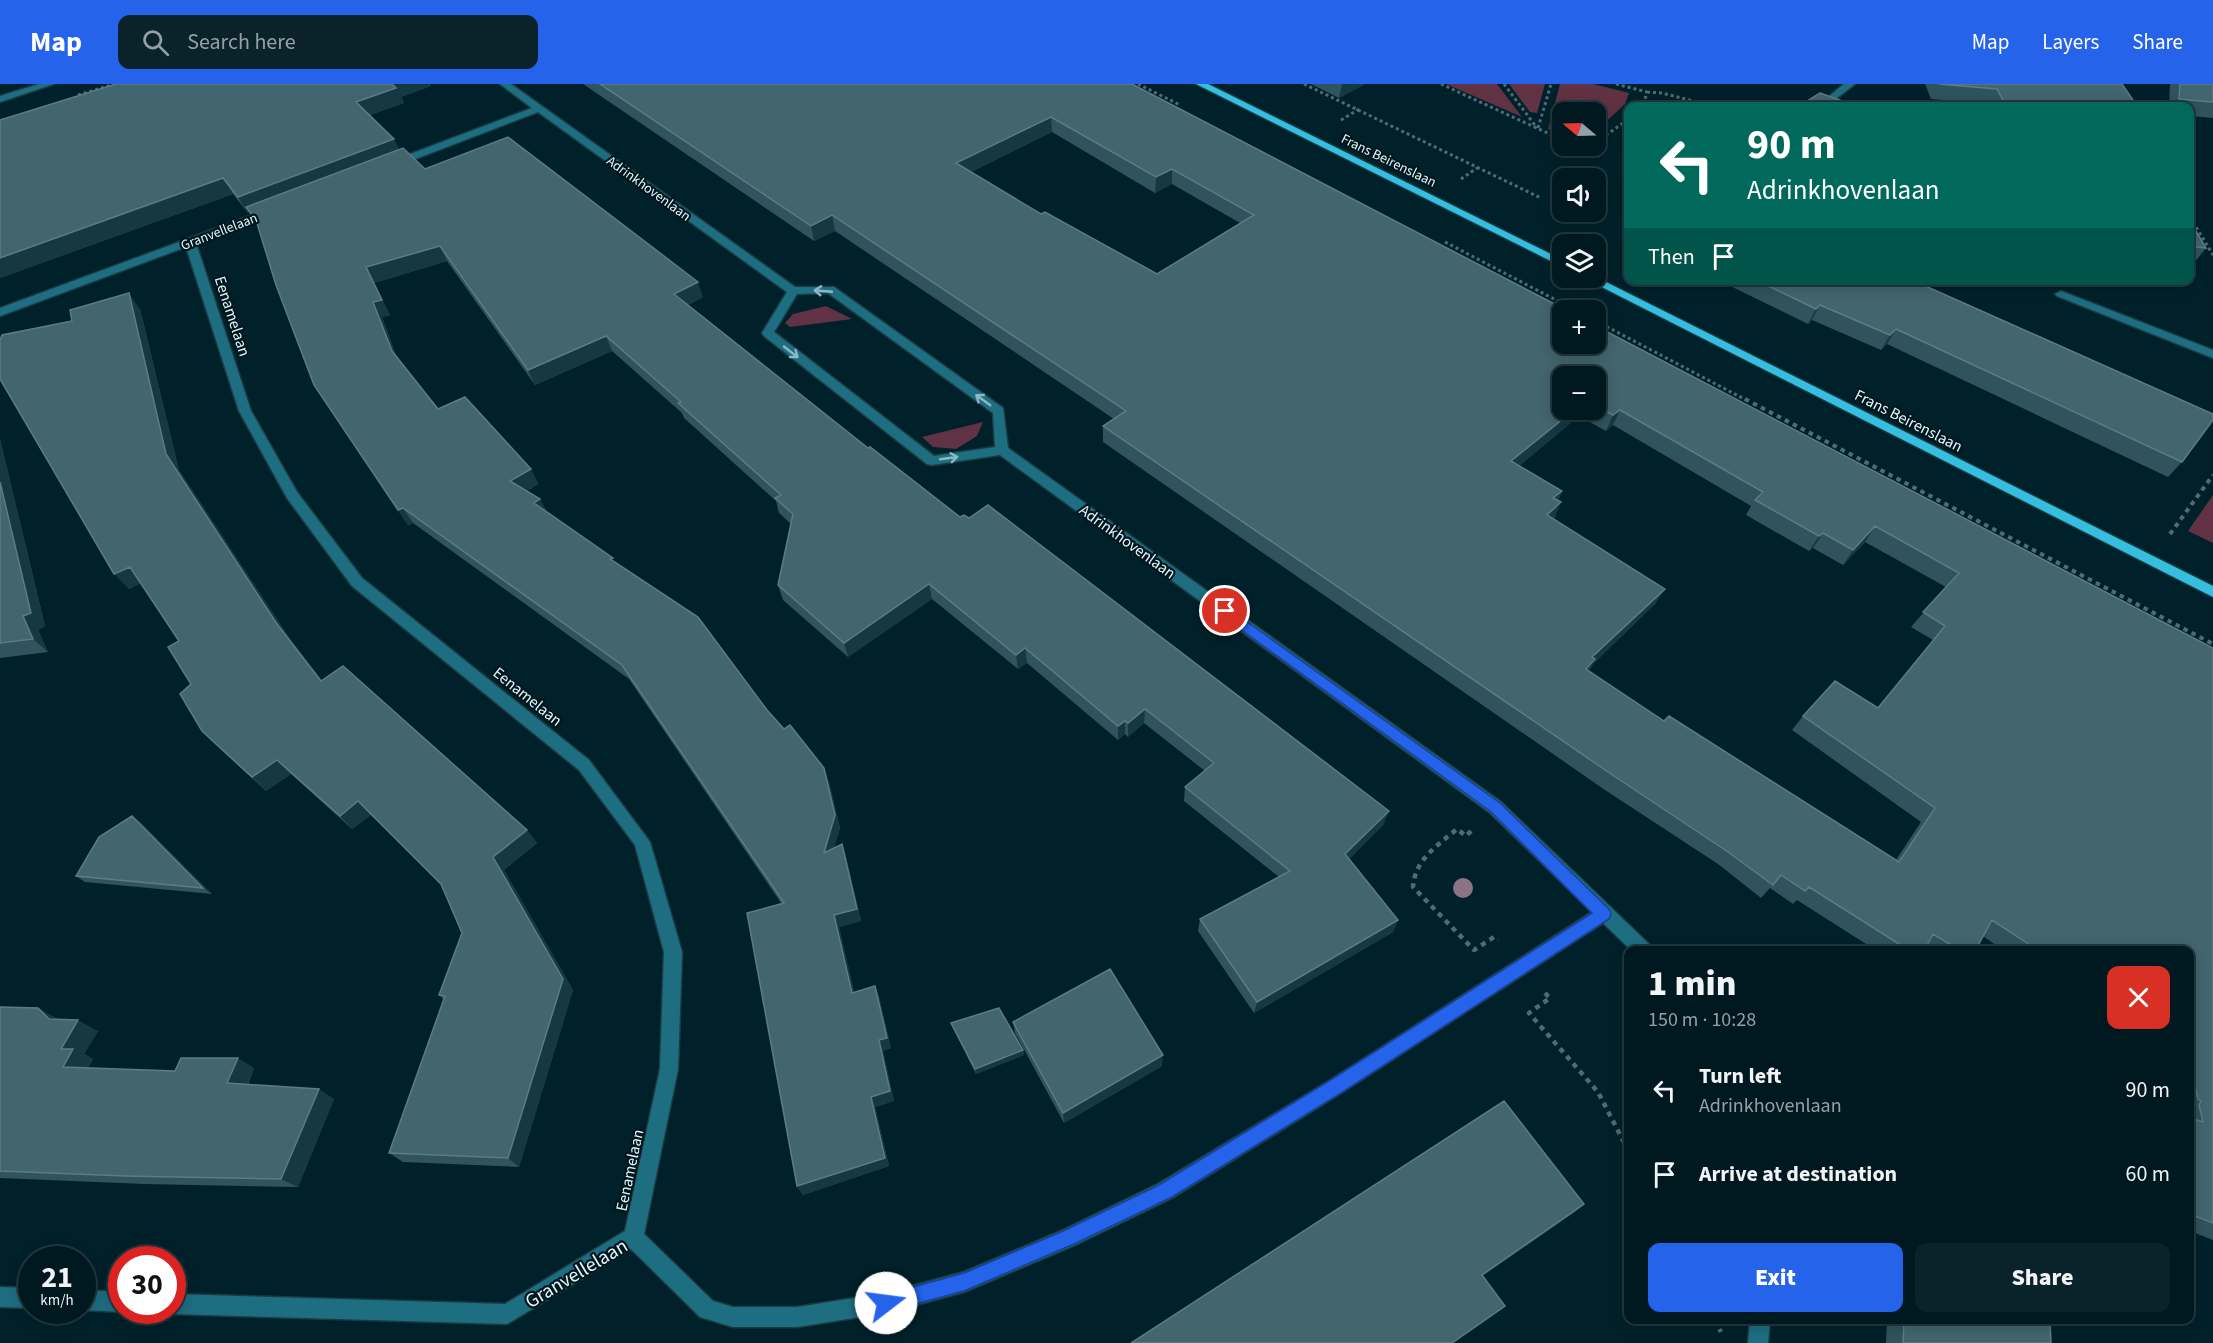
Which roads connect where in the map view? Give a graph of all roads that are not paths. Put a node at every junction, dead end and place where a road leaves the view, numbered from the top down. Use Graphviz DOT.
graph roads {
  1 [pos="49,84"];
  2 [pos="506,84"];
  3 [pos="1201,84"];
  4 [pos="1850,84"];
  5 [pos="0,99"];
  6 [pos="1836,102"];
  7 [pos="538,109"];
  8 [pos="387,167"];
  9 [pos="278,209"];
  10 [pos="190,242"];
  11 [pos="1552,259"];
  12 [pos="1606,286"];
  13 [pos="793,291"];
  14 [pos="2061,294"];
  15 [pos="0,312"];
  16 [pos="2213,354"];
  17 [pos="1002,450"];
  18 [pos="2213,592"];
  19 [pos="1604,914"];
  20 [pos="1639,946"];
  21 [pos="633,1237"];
  22 [pos="0,1297"];
  23 [pos="18,1298"];
  24 [pos="186,1304"];
  25 [pos="1760,1324"];
  26 [pos="1758,1343"];
  1 -- 5 [label="street"];
  2 -- 7 [label="street, Adrinkhovenlaan"];
  3 -- 11 [label="main road, Frans Beirenslaan"];
  4 -- 6 [label="street"];
  7 -- 8 [label="street"];
  7 -- 13 [label="street, Adrinkhovenlaan"];
  9 -- 10 [label="street, Granvellelaan"];
  10 -- 15 [label="street, Granvellelaan"];
  10 -- 21 [label="street, Eenamelaan"];
  12 -- 18 [label="main road, Frans Beirenslaan"];
  17 -- 13 [label="street, one-way"];
  13 -- 17 [label="street, one-way"];
  14 -- 16 [label="street"];
  17 -- 19 [label="street, Adrinkhovenlaan"];
  19 -- 20 [label="street, Adrinkhovenlaan"];
  19 -- 21 [label="street, Granvellelaan"];
  21 -- 24 [label="street, Granvellelaan"];
  22 -- 23 [label="street"];
  25 -- 26 [label="street"];
}
